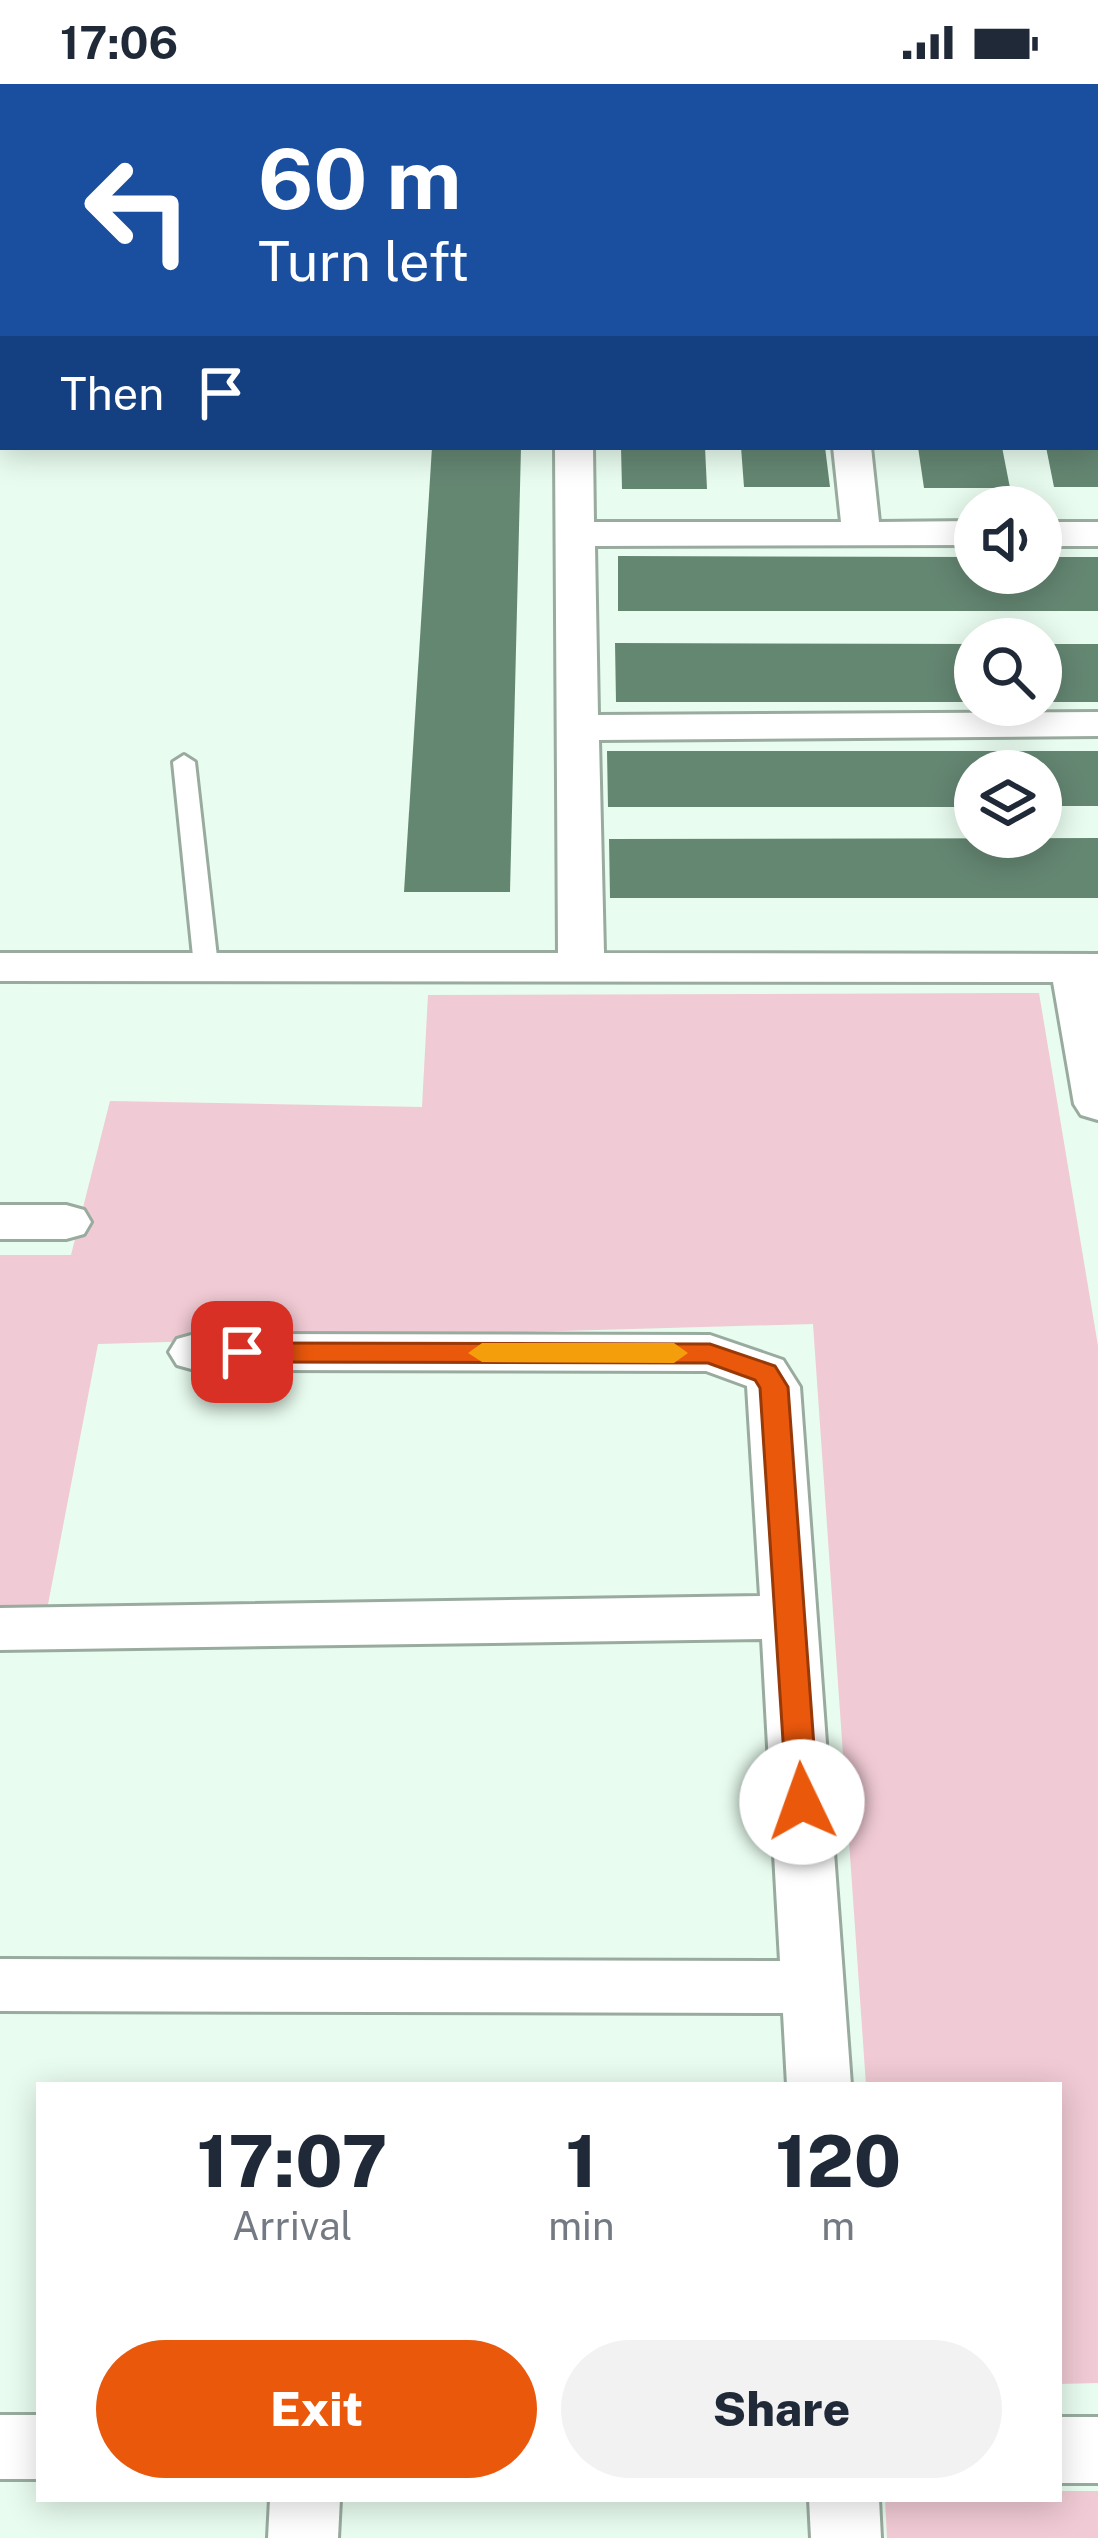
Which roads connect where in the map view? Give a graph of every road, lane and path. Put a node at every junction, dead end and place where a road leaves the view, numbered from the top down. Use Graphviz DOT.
graph roads {
  1 [pos="574,450"];
  2 [pos="852,450"];
  3 [pos="861,533"];
  4 [pos="954,533"];
  5 [pos="575,534"];
  6 [pos="1062,534"];
  7 [pos="1098,534"];
  8 [pos="1098,724"];
  9 [pos="578,728"];
  10 [pos="184,761"];
  11 [pos="581,964"];
  12 [pos="206,966"];
  13 [pos="0,967"];
  14 [pos="1085,968"];
  15 [pos="1098,1104"];
  16 [pos="0,1222"];
  17 [pos="66,1222"];
  18 [pos="195,1352"];
  19 [pos="791,1617"];
  20 [pos="0,1628"];
  21 [pos="0,1985"];
  22 [pos="814,1987"];
  23 [pos="819,2082"];
  24 [pos="0,2447"];
  25 [pos="36,2447"];
  26 [pos="1062,2450"];
  27 [pos="1098,2450"];
  28 [pos="305,2502"];
  29 [pos="844,2502"];
  30 [pos="303,2538"];
  31 [pos="846,2538"];
  1 -- 5 [label="street"];
  2 -- 3 [label="street"];
  3 -- 4 [label="street"];
  3 -- 5 [label="street"];
  5 -- 9 [label="street"];
  6 -- 7 [label="street"];
  8 -- 9 [label="street"];
  9 -- 11 [label="street"];
  10 -- 12 [label="lane"];
  11 -- 12 [label="street"];
  11 -- 14 [label="street"];
  12 -- 13 [label="street"];
  14 -- 15 [label="street"];
  16 -- 17 [label="street"];
  18 -- 19 [label="street"];
  19 -- 20 [label="street"];
  19 -- 22 [label="street"];
  21 -- 22 [label="street"];
  22 -- 23 [label="street"];
  24 -- 25 [label="street"];
  26 -- 27 [label="street"];
  28 -- 30 [label="street"];
  29 -- 31 [label="street"];
}
